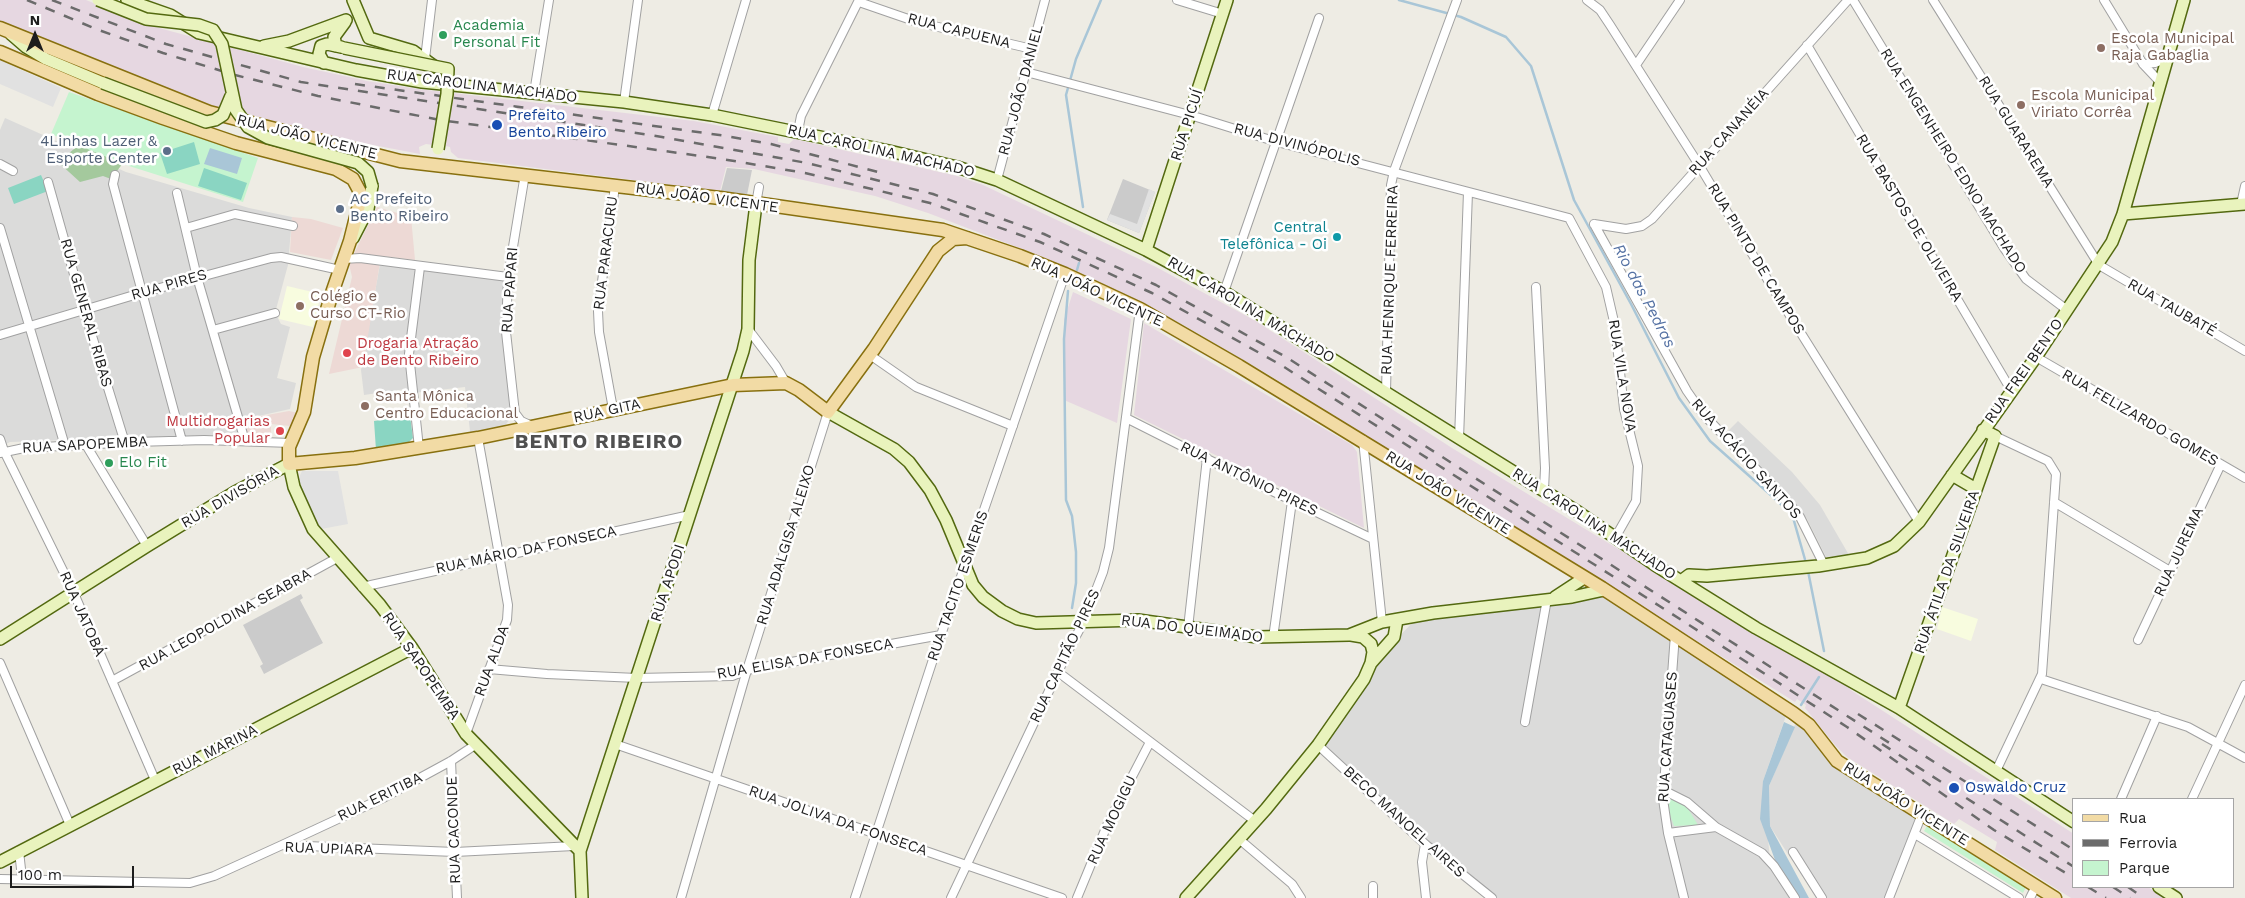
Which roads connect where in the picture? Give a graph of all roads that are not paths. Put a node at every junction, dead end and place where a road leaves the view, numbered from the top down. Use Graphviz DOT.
graph roads {
  1 [pos="98,0"];
  2 [pos="127,0"];
  3 [pos="352,0"];
  4 [pos="432,0"];
  5 [pos="549,0"];
  6 [pos="638,0"];
  7 [pos="746,0"];
  8 [pos="1045,0"];
  9 [pos="1177,0"];
  10 [pos="1227,0"];
  11 [pos="1587,0"];
  12 [pos="1680,0"];
  13 [pos="1848,0"];
  14 [pos="1853,0"];
  15 [pos="1932,0"];
  16 [pos="2104,0"];
  17 [pos="2184,0"];
  18 [pos="859,1"];
  19 [pos="1457,2"];
  20 [pos="1223,14"];
  21 [pos="1318,18"];
  22 [pos="346,20"];
  23 [pos="6,31"];
  24 [pos="426,35"];
  25 [pos="1807,45"];
  26 [pos="257,46"];
  27 [pos="340,47"];
  28 [pos="1032,49"];
  29 [pos="410,50"];
  30 [pos="0,52"];
  31 [pos="2167,58"];
  32 [pos="425,59"];
  33 [pos="324,63"];
  34 [pos="2144,64"];
  35 [pos="1636,65"];
  36 [pos="1026,72"];
  37 [pos="2160,82"];
  38 [pos="466,85"];
  39 [pos="534,93"];
  40 [pos="231,96"];
  41 [pos="169,97"];
  42 [pos="624,102"];
  43 [pos="712,115"];
  44 [pos="1190,115"];
  45 [pos="163,118"];
  46 [pos="798,131"];
  47 [pos="1277,142"];
  48 [pos="0,164"];
  49 [pos="435,165"];
  50 [pos="1699,165"];
  51 [pos="13,171"];
  52 [pos="1394,171"];
  53 [pos="525,174"];
  54 [pos="115,175"];
  55 [pos="996,180"];
  56 [pos="48,182"];
  57 [pos="615,186"];
  58 [pos="2245,186"];
  59 [pos="358,187"];
  60 [pos="759,187"];
  61 [pos="1468,192"];
  62 [pos="177,193"];
  63 [pos="756,204"];
  64 [pos="2243,204"];
  65 [pos="2123,214"];
  66 [pos="1569,218"];
  67 [pos="1594,224"];
  68 [pos="293,226"];
  69 [pos="0,228"];
  70 [pos="186,228"];
  71 [pos="931,228"];
  72 [pos="967,238"];
  73 [pos="350,241"];
  74 [pos="1146,250"];
  75 [pos="938,251"];
  76 [pos="342,264"];
  77 [pos="2099,265"];
  78 [pos="420,267"];
  79 [pos="1065,274"];
  80 [pos="197,277"];
  81 [pos="508,277"];
  82 [pos="1536,287"];
  83 [pos="1224,292"];
  84 [pos="141,293"];
  85 [pos="1140,309"];
  86 [pos="84,310"];
  87 [pos="2067,310"];
  88 [pos="275,313"];
  89 [pos="29,326"];
  90 [pos="748,329"];
  91 [pos="213,330"];
  92 [pos="0,335"];
  93 [pos="2245,351"];
  94 [pos="870,355"];
  95 [pos="2036,357"];
  96 [pos="786,383"];
  97 [pos="733,385"];
  98 [pos="2012,390"];
  99 [pos="1386,392"];
  100 [pos="613,410"];
  101 [pos="828,412"];
  102 [pos="1126,418"];
  103 [pos="534,426"];
  104 [pos="1013,426"];
  105 [pos="1983,430"];
  106 [pos="1995,436"];
  107 [pos="478,438"];
  108 [pos="0,439"];
  109 [pos="1459,439"];
  110 [pos="1363,440"];
  111 [pos="182,441"];
  112 [pos="246,441"];
  113 [pos="125,443"];
  114 [pos="291,443"];
  115 [pos="86,445"];
  116 [pos="65,446"];
  117 [pos="419,448"];
  118 [pos="2,452"];
  119 [pos="1207,458"];
  120 [pos="288,464"];
  121 [pos="2221,464"];
  122 [pos="1952,475"];
  123 [pos="2245,478"];
  124 [pos="1976,489"];
  125 [pos="1544,490"];
  126 [pos="1292,501"];
  127 [pos="2054,502"];
  128 [pos="690,515"];
  129 [pos="1919,522"];
  130 [pos="1615,538"];
  131 [pos="1373,539"];
  132 [pos="147,546"];
  133 [pos="500,555"];
  134 [pos="337,558"];
  135 [pos="1821,565"];
  136 [pos="965,566"];
  137 [pos="2170,571"];
  138 [pos="1668,574"];
  139 [pos="1584,578"];
  140 [pos="1685,578"];
  141 [pos="1705,578"];
  142 [pos="362,587"];
  143 [pos="1694,589"];
  144 [pos="1604,590"];
  145 [pos="73,591"];
  146 [pos="1706,597"];
  147 [pos="1550,598"];
  148 [pos="1398,620"];
  149 [pos="1084,621"];
  150 [pos="1382,622"];
  151 [pos="1188,628"];
  152 [pos="941,634"];
  153 [pos="1675,634"];
  154 [pos="1349,635"];
  155 [pos="1273,638"];
  156 [pos="0,639"];
  157 [pos="2138,640"];
  158 [pos="412,648"];
  159 [pos="1372,662"];
  160 [pos="0,663"];
  161 [pos="489,669"];
  162 [pos="747,670"];
  163 [pos="1058,672"];
  164 [pos="637,678"];
  165 [pos="2041,680"];
  166 [pos="112,681"];
  167 [pos="2245,686"];
  168 [pos="1899,708"];
  169 [pos="2157,716"];
  170 [pos="1525,722"];
  171 [pos="466,734"];
  172 [pos="1150,742"];
  173 [pos="2219,742"];
  174 [pos="615,744"];
  175 [pos="475,745"];
  176 [pos="1318,745"];
  177 [pos="2245,758"];
  178 [pos="452,761"];
  179 [pos="1996,771"];
  180 [pos="716,779"];
  181 [pos="155,780"];
  182 [pos="1663,790"];
  183 [pos="2121,798"];
  184 [pos="2192,798"];
  185 [pos="1922,814"];
  186 [pos="1256,820"];
  187 [pos="2072,821"];
  188 [pos="70,826"];
  189 [pos="1716,827"];
  190 [pos="1668,832"];
  191 [pos="874,833"];
  192 [pos="563,834"];
  193 [pos="1915,834"];
  194 [pos="585,836"];
  195 [pos="1239,838"];
  196 [pos="1425,844"];
  197 [pos="282,845"];
  198 [pos="577,849"];
  199 [pos="19,851"];
  200 [pos="455,852"];
  201 [pos="1793,852"];
  202 [pos="0,862"];
  203 [pos="967,865"];
  204 [pos="22,878"];
  205 [pos="0,879"];
  206 [pos="1373,886"];
  207 [pos="2036,886"];
  208 [pos="2161,888"];
  209 [pos="457,898"];
  210 [pos="582,898"];
  211 [pos="681,898"];
  212 [pos="855,898"];
  213 [pos="951,898"];
  214 [pos="1062,898"];
  215 [pos="1077,898"];
  216 [pos="1186,898"];
  217 [pos="1301,898"];
  218 [pos="1373,898"];
  219 [pos="1426,898"];
  220 [pos="1492,898"];
  221 [pos="1684,898"];
  222 [pos="1795,898"];
  223 [pos="1822,898"];
  224 [pos="1889,898"];
  225 [pos="2019,898"];
  226 [pos="2030,898"];
  227 [pos="2055,898"];
  228 [pos="2176,898"];
  1 -- 40 [label="main road, bridge"];
  2 -- 26 [label="main road, RUA CAROLINA MACHADO"];
  3 -- 22 [label="main road"];
  3 -- 29 [label="main road"];
  4 -- 24 [label="street"];
  5 -- 39 [label="street"];
  6 -- 42 [label="street"];
  7 -- 43 [label="street"];
  8 -- 28 [label="street, RUA JOÃO DANIEL"];
  9 -- 20 [label="street"];
  10 -- 20 [label="main road, RUA PICUÍ"];
  11 -- 35 [label="street, RUA PINTO DE CAMPOS"];
  12 -- 35 [label="street"];
  13 -- 25 [label="street, RUA CANANÉIA"];
  14 -- 87 [label="street, RUA ENGENHEIRO EDNO MACHADO"];
  15 -- 77 [label="street, RUA GUARAREMA"];
  16 -- 34 [label="street"];
  17 -- 31 [label="main road, RUA FREI BENTO"];
  18 -- 28 [label="street, RUA CAPUENA"];
  18 -- 46 [label="street"];
  19 -- 52 [label="street, RUA HENRIQUE FERREIRA"];
  20 -- 44 [label="main road, RUA PICUÍ"];
  21 -- 47 [label="street"];
  22 -- 26 [label="main road"];
  22 -- 27 [label="main road"];
  23 -- 40 [label="main road, bridge"];
  23 -- 41 [label="main road, RUA JOÃO VICENTE"];
  24 -- 29 [label="street"];
  24 -- 32 [label="street"];
  25 -- 50 [label="street, RUA CANANÉIA"];
  25 -- 98 [label="street, RUA BASTOS DE OLIVEIRA"];
  26 -- 33 [label="main road, RUA CAROLINA MACHADO"];
  27 -- 33 [label="main road"];
  27 -- 49 [label="main road, bridge"];
  28 -- 36 [label="street, RUA JOÃO DANIEL"];
  29 -- 32 [label="main road"];
  30 -- 45 [label="main road, RUA JOÃO VICENTE"];
  31 -- 34 [label="street"];
  31 -- 37 [label="main road, RUA FREI BENTO"];
  32 -- 38 [label="main road"];
  33 -- 38 [label="main road, RUA CAROLINA MACHADO"];
  34 -- 37 [label="street"];
  35 -- 50 [label="street, RUA PINTO DE CAMPOS"];
  36 -- 44 [label="street, RUA DIVINÓPOLIS"];
  36 -- 55 [label="street, RUA JOÃO DANIEL"];
  37 -- 65 [label="main road, RUA FREI BENTO"];
  38 -- 39 [label="main road, RUA CAROLINA MACHADO"];
  39 -- 42 [label="main road, RUA CAROLINA MACHADO"];
  40 -- 73 [label="main road, RUA DIVISÓRIA, bridge"];
  41 -- 45 [label="main road"];
  41 -- 49 [label="main road, RUA JOÃO VICENTE"];
  42 -- 43 [label="main road, RUA CAROLINA MACHADO"];
  43 -- 46 [label="main road, RUA CAROLINA MACHADO"];
  44 -- 47 [label="street, RUA DIVINÓPOLIS"];
  44 -- 74 [label="main road, RUA PICUÍ"];
  45 -- 59 [label="main road, RUA JOÃO VICENTE"];
  46 -- 55 [label="main road, RUA CAROLINA MACHADO"];
  47 -- 52 [label="street, RUA DIVINÓPOLIS"];
  47 -- 83 [label="street"];
  48 -- 51 [label="street"];
  49 -- 53 [label="main road, RUA JOÃO VICENTE"];
  50 -- 67 [label="street, RUA CANANÉIA"];
  50 -- 129 [label="street, RUA PINTO DE CAMPOS"];
  52 -- 61 [label="street, RUA DIVINÓPOLIS"];
  52 -- 99 [label="street, RUA HENRIQUE FERREIRA"];
  53 -- 57 [label="main road, RUA JOÃO VICENTE"];
  53 -- 81 [label="street, RUA PAPARI"];
  54 -- 84 [label="street"];
  55 -- 74 [label="main road, RUA CAROLINA MACHADO"];
  56 -- 86 [label="street, RUA GENERAL RIBAS"];
  57 -- 63 [label="main road, RUA JOÃO VICENTE"];
  57 -- 100 [label="street, RUA PARACURU"];
  58 -- 64 [label="street"];
  59 -- 73 [label="main road, RUA DIVISÓRIA"];
  60 -- 63 [label="street"];
  61 -- 66 [label="street, RUA DIVINÓPOLIS"];
  61 -- 109 [label="street"];
  62 -- 70 [label="street"];
  63 -- 71 [label="main road, RUA JOÃO VICENTE"];
  63 -- 90 [label="main road"];
  64 -- 65 [label="main road"];
  65 -- 77 [label="main road, RUA FREI BENTO"];
  66 -- 130 [label="street, RUA VILA NOVA"];
  67 -- 135 [label="street, RUA ACÁCIO SANTOS"];
  68 -- 70 [label="street"];
  69 -- 89 [label="street"];
  70 -- 80 [label="street"];
  71 -- 72 [label="main road, RUA JOÃO VICENTE"];
  71 -- 75 [label="main road"];
  72 -- 75 [label="main road, RUA ADALGISA ALEIXO"];
  72 -- 79 [label="main road, RUA JOÃO VICENTE"];
  73 -- 76 [label="main road, RUA DIVISÓRIA"];
  74 -- 83 [label="main road, RUA CAROLINA MACHADO"];
  75 -- 94 [label="main road, RUA ADALGISA ALEIXO"];
  76 -- 78 [label="street, RUA PIRES"];
  76 -- 80 [label="street, RUA PIRES"];
  76 -- 114 [label="main road, RUA DIVISÓRIA"];
  77 -- 87 [label="main road, RUA FREI BENTO"];
  77 -- 93 [label="street, RUA TAUBATÉ"];
  78 -- 81 [label="street, RUA PIRES"];
  78 -- 117 [label="street"];
  79 -- 85 [label="main road, RUA JOÃO VICENTE"];
  79 -- 104 [label="street, RUA TACITO ESMERIS"];
  80 -- 84 [label="street, RUA PIRES"];
  80 -- 91 [label="street"];
  81 -- 103 [label="street, RUA PAPARI"];
  82 -- 125 [label="street"];
  83 -- 99 [label="main road, RUA CAROLINA MACHADO"];
  84 -- 86 [label="street, RUA PIRES"];
  84 -- 111 [label="street"];
  85 -- 102 [label="street, RUA CAPITÃO PIRES"];
  85 -- 110 [label="main road, RUA JOÃO VICENTE"];
  86 -- 89 [label="street, RUA PIRES"];
  86 -- 113 [label="street, RUA GENERAL RIBAS"];
  87 -- 95 [label="main road, RUA FREI BENTO"];
  88 -- 91 [label="street"];
  89 -- 92 [label="street, RUA PIRES"];
  89 -- 116 [label="street"];
  90 -- 96 [label="street"];
  90 -- 97 [label="main road, RUA APODI"];
  91 -- 112 [label="street"];
  94 -- 101 [label="main road, RUA ADALGISA ALEIXO"];
  94 -- 104 [label="street"];
  95 -- 98 [label="main road, RUA FREI BENTO"];
  95 -- 121 [label="street, RUA FELIZARDO GOMES"];
  96 -- 97 [label="main road, RUA GITA"];
  96 -- 101 [label="main road"];
  97 -- 100 [label="main road, RUA GITA"];
  97 -- 128 [label="main road, RUA APODI"];
  98 -- 105 [label="main road, RUA FREI BENTO"];
  99 -- 109 [label="main road, RUA CAROLINA MACHADO"];
  100 -- 103 [label="main road, RUA GITA"];
  101 -- 136 [label="main road, RUA DO QUEIMADO"];
  101 -- 162 [label="street, RUA ADALGISA ALEIXO"];
  102 -- 119 [label="street, RUA ANTÔNIO PIRES"];
  102 -- 149 [label="street, RUA CAPITÃO PIRES"];
  103 -- 107 [label="main road, RUA GITA"];
  104 -- 136 [label="street, RUA TACITO ESMERIS"];
  105 -- 106 [label="main road"];
  105 -- 122 [label="main road, RUA FREI BENTO"];
  106 -- 124 [label="main road, RUA ÁTILA DA SILVEIRA"];
  106 -- 127 [label="street"];
  107 -- 117 [label="main road, RUA GITA"];
  107 -- 133 [label="street, RUA ALDA"];
  108 -- 118 [label="street, RUA JATOBÁ"];
  109 -- 125 [label="main road, RUA CAROLINA MACHADO"];
  110 -- 131 [label="street"];
  110 -- 139 [label="main road, RUA JOÃO VICENTE"];
  111 -- 112 [label="street, RUA SAPOPEMBA"];
  111 -- 113 [label="street, RUA SAPOPEMBA"];
  112 -- 114 [label="street, RUA SAPOPEMBA"];
  113 -- 115 [label="street, RUA SAPOPEMBA"];
  114 -- 120 [label="main road, RUA DIVISÓRIA"];
  115 -- 116 [label="street, RUA SAPOPEMBA"];
  115 -- 132 [label="street"];
  116 -- 118 [label="street, RUA SAPOPEMBA"];
  117 -- 120 [label="main road, RUA GITA"];
  118 -- 145 [label="street, RUA JATOBÁ"];
  119 -- 126 [label="street, RUA ANTÔNIO PIRES"];
  119 -- 151 [label="street"];
  120 -- 132 [label="main road, RUA DIVISÓRIA"];
  120 -- 134 [label="main road, RUA SAPOPEMBA"];
  121 -- 123 [label="street, RUA FELIZARDO GOMES"];
  121 -- 137 [label="street, RUA JUREMA"];
  122 -- 124 [label="main road"];
  122 -- 129 [label="main road, RUA FREI BENTO"];
  124 -- 168 [label="main road, RUA ÁTILA DA SILVEIRA"];
  125 -- 130 [label="main road, RUA CAROLINA MACHADO"];
  126 -- 131 [label="street, RUA ANTÔNIO PIRES"];
  126 -- 155 [label="street"];
  127 -- 137 [label="street"];
  127 -- 165 [label="street"];
  128 -- 133 [label="street, RUA MÁRIO DA FONSECA"];
  128 -- 164 [label="main road, RUA APODI"];
  129 -- 135 [label="main road, RUA FREI BENTO"];
  130 -- 138 [label="main road, RUA CAROLINA MACHADO"];
  131 -- 150 [label="street"];
  132 -- 145 [label="main road, RUA DIVISÓRIA"];
  133 -- 142 [label="street, RUA MÁRIO DA FONSECA"];
  133 -- 161 [label="street, RUA ALDA"];
  134 -- 142 [label="main road, RUA SAPOPEMBA"];
  134 -- 166 [label="street, RUA LEOPOLDINA SEABRA"];
  135 -- 141 [label="main road, RUA FREI BENTO"];
  136 -- 149 [label="main road, RUA DO QUEIMADO"];
  136 -- 152 [label="street, RUA TACITO ESMERIS"];
  137 -- 157 [label="street, RUA JUREMA"];
  138 -- 140 [label="main road, RUA FREI BENTO"];
  139 -- 144 [label="main road, RUA JOÃO VICENTE"];
  139 -- 147 [label="main road"];
  140 -- 141 [label="main road, RUA FREI BENTO"];
  140 -- 143 [label="main road, RUA CAROLINA MACHADO"];
  141 -- 143 [label="main road"];
  141 -- 146 [label="main road"];
  142 -- 158 [label="main road, RUA SAPOPEMBA"];
  143 -- 146 [label="main road, RUA CAROLINA MACHADO"];
  144 -- 147 [label="main road, RUA DO QUEIMADO"];
  144 -- 153 [label="main road, RUA JOÃO VICENTE"];
  145 -- 156 [label="main road, RUA DIVISÓRIA"];
  145 -- 166 [label="street, RUA JATOBÁ"];
  146 -- 168 [label="main road, RUA CAROLINA MACHADO"];
  147 -- 148 [label="main road, RUA DO QUEIMADO"];
  147 -- 170 [label="street"];
  148 -- 150 [label="main road, RUA DO QUEIMADO"];
  148 -- 159 [label="main road"];
  149 -- 151 [label="main road, RUA DO QUEIMADO"];
  149 -- 163 [label="street, RUA CAPITÃO PIRES"];
  150 -- 154 [label="main road, RUA DO QUEIMADO"];
  151 -- 155 [label="main road, RUA DO QUEIMADO"];
  152 -- 162 [label="street, RUA ELISA DA FONSECA"];
  152 -- 191 [label="street, RUA TACITO ESMERIS"];
  153 -- 182 [label="street, RUA CATAGUASES"];
  153 -- 185 [label="main road, RUA JOÃO VICENTE"];
  154 -- 155 [label="main road, RUA DO QUEIMADO"];
  154 -- 159 [label="main road"];
  158 -- 171 [label="main road, RUA SAPOPEMBA"];
  158 -- 181 [label="main road, RUA MARINA"];
  159 -- 176 [label="main road"];
  160 -- 188 [label="street"];
  161 -- 164 [label="street, RUA ELISA DA FONSECA"];
  161 -- 171 [label="street, RUA ALDA"];
  162 -- 164 [label="street, RUA ELISA DA FONSECA"];
  162 -- 180 [label="street, RUA ADALGISA ALEIXO"];
  163 -- 172 [label="street"];
  163 -- 203 [label="street, RUA CAPITÃO PIRES"];
  164 -- 174 [label="main road, RUA APODI"];
  165 -- 169 [label="street"];
  165 -- 179 [label="street"];
  166 -- 181 [label="street, RUA JATOBÁ"];
  167 -- 173 [label="street"];
  168 -- 179 [label="main road, RUA CAROLINA MACHADO"];
  169 -- 173 [label="street"];
  169 -- 183 [label="street"];
  171 -- 175 [label="main road, RUA SAPOPEMBA"];
  172 -- 186 [label="street"];
  172 -- 215 [label="street, RUA MOGIGU"];
  173 -- 177 [label="street"];
  173 -- 184 [label="street"];
  174 -- 180 [label="street, RUA JOLIVA DA FONSECA"];
  174 -- 194 [label="main road, RUA APODI"];
  175 -- 178 [label="street, RUA ERITIBA"];
  175 -- 192 [label="main road, RUA SAPOPEMBA"];
  176 -- 186 [label="main road"];
  176 -- 196 [label="street, BECO MANOEL AIRES"];
  178 -- 197 [label="street, RUA ERITIBA"];
  178 -- 200 [label="street, RUA CACONDE"];
  179 -- 187 [label="main road, RUA CAROLINA MACHADO"];
  180 -- 191 [label="street, RUA JOLIVA DA FONSECA"];
  180 -- 211 [label="street, RUA ADALGISA ALEIXO"];
  181 -- 188 [label="main road, RUA MARINA"];
  182 -- 189 [label="street"];
  182 -- 190 [label="street, RUA CATAGUASES"];
  185 -- 193 [label="street"];
  185 -- 207 [label="main road, RUA JOÃO VICENTE"];
  186 -- 195 [label="main road"];
  188 -- 199 [label="main road, RUA MARINA"];
  189 -- 190 [label="street"];
  189 -- 222 [label="street"];
  190 -- 221 [label="street, RUA CATAGUASES"];
  191 -- 203 [label="street, RUA JOLIVA DA FONSECA"];
  191 -- 212 [label="street, RUA TACITO ESMERIS"];
  192 -- 194 [label="main road"];
  192 -- 198 [label="main road, RUA SAPOPEMBA"];
  193 -- 224 [label="street"];
  193 -- 225 [label="street, RUA JOÃO VICENTE"];
  194 -- 198 [label="main road"];
  195 -- 216 [label="main road"];
  195 -- 217 [label="street"];
  196 -- 219 [label="street"];
  196 -- 220 [label="street, BECO MANOEL AIRES"];
  197 -- 200 [label="street, RUA UPIARA"];
  197 -- 204 [label="street, RUA UPIARA"];
  198 -- 200 [label="street, RUA UPIARA"];
  198 -- 210 [label="main road"];
  199 -- 202 [label="main road, RUA MARINA"];
  199 -- 204 [label="street"];
  200 -- 209 [label="street, RUA CACONDE"];
  201 -- 223 [label="street"];
  203 -- 213 [label="street, RUA CAPITÃO PIRES"];
  203 -- 214 [label="street, RUA JOLIVA DA FONSECA"];
  204 -- 205 [label="street, RUA UPIARA"];
  206 -- 218 [label="street"];
  207 -- 226 [label="street"];
  207 -- 227 [label="main road, RUA JOÃO VICENTE"];
  208 -- 228 [label="main road"];
}
